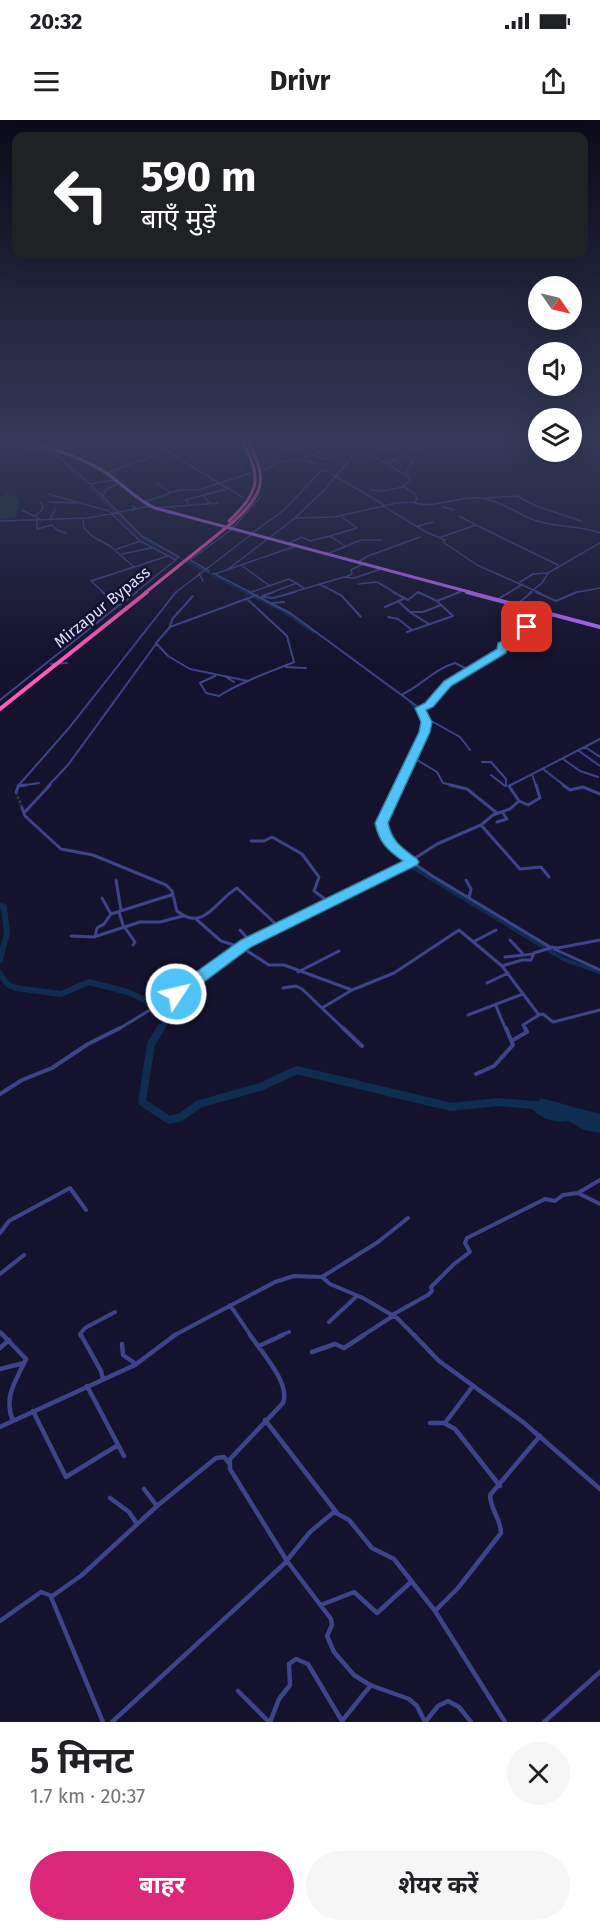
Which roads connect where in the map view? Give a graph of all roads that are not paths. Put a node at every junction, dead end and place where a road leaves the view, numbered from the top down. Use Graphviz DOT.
graph roads {
  1 [pos="30,514"];
  2 [pos="38,514"];
  3 [pos="53,514"];
  4 [pos="111,514"];
  5 [pos="116,514"];
  6 [pos="116,514"];
  7 [pos="177,514"];
  8 [pos="238,514"];
  9 [pos="241,514"];
  10 [pos="245,514"];
  11 [pos="279,514"];
  12 [pos="299,514"];
  13 [pos="350,514"];
  14 [pos="397,514"];
  15 [pos="519,514"];
  16 [pos="559,514"];
  17 [pos="35,516"];
  18 [pos="341,516"];
  19 [pos="459,516"];
  20 [pos="295,518"];
  21 [pos="83,519"];
  22 [pos="37,520"];
  23 [pos="41,520"];
  24 [pos="50,520"];
  25 [pos="0,521"];
  26 [pos="581,521"];
  27 [pos="231,522"];
  28 [pos="433,522"];
  29 [pos="476,525"];
  30 [pos="418,526"];
  31 [pos="232,529"];
  32 [pos="66,532"];
  33 [pos="600,533"];
  34 [pos="251,534"];
  35 [pos="330,536"];
  36 [pos="420,537"];
  37 [pos="441,537"];
  38 [pos="268,538"];
  39 [pos="382,540"];
  40 [pos="140,541"];
  41 [pos="600,543"];
  42 [pos="287,544"];
  43 [pos="296,546"];
  44 [pos="345,546"];
  45 [pos="153,548"];
  46 [pos="116,550"];
  47 [pos="122,554"];
  48 [pos="326,554"];
  49 [pos="168,556"];
  50 [pos="178,559"];
  51 [pos="357,563"];
  52 [pos="363,564"];
  53 [pos="241,565"];
  54 [pos="558,566"];
  55 [pos="135,567"];
  56 [pos="381,569"];
  57 [pos="226,570"];
  58 [pos="207,572"];
  59 [pos="548,573"];
  60 [pos="346,577"];
  61 [pos="355,578"];
  62 [pos="203,581"];
  63 [pos="519,582"];
  64 [pos="297,583"];
  65 [pos="319,584"];
  66 [pos="523,584"];
  67 [pos="270,585"];
  68 [pos="600,588"];
  69 [pos="306,589"];
  70 [pos="534,590"];
  71 [pos="461,591"];
  72 [pos="252,592"];
  73 [pos="193,596"];
  74 [pos="258,596"];
  75 [pos="405,598"];
  76 [pos="249,599"];
  77 [pos="496,600"];
  78 [pos="399,601"];
  79 [pos="437,601"];
  80 [pos="284,602"];
  81 [pos="272,603"];
  82 [pos="441,605"];
  83 [pos="516,605"];
  84 [pos="118,606"];
  85 [pos="385,607"];
  86 [pos="410,612"];
  87 [pos="555,615"];
  88 [pos="361,617"];
  89 [pos="388,617"];
  90 [pos="429,624"];
  91 [pos="600,627"];
  92 [pos="169,628"];
  93 [pos="412,630"];
  94 [pos="407,632"];
  95 [pos="156,644"];
  96 [pos="68,663"];
  97 [pos="53,664"];
  98 [pos="284,667"];
  99 [pos="306,668"];
  100 [pos="470,670"];
  101 [pos="222,675"];
  102 [pos="248,681"];
  103 [pos="234,682"];
  104 [pos="403,694"];
  105 [pos="0,700"];
  106 [pos="0,704"];
  107 [pos="420,708"];
  108 [pos="0,709"];
  109 [pos="425,717"];
  110 [pos="600,739"];
  111 [pos="585,747"];
  112 [pos="470,750"];
  113 [pos="579,751"];
  114 [pos="412,757"];
  115 [pos="600,758"];
  116 [pos="563,759"];
  117 [pos="482,762"];
  118 [pos="600,766"];
  119 [pos="543,769"];
  120 [pos="532,774"];
  121 [pos="490,775"];
  122 [pos="598,777"];
  123 [pos="39,783"];
  124 [pos="18,786"];
  125 [pos="507,786"];
  126 [pos="16,792"];
  127 [pos="600,794"];
  128 [pos="519,801"];
  129 [pos="22,808"];
  130 [pos="24,813"];
  131 [pos="499,813"];
  132 [pos="497,822"];
  133 [pos="482,825"];
  134 [pos="251,841"];
  135 [pos="410,864"];
  136 [pos="549,877"];
  137 [pos="116,880"];
  138 [pos="466,880"];
  139 [pos="171,895"];
  140 [pos="102,898"];
  141 [pos="469,898"];
  142 [pos="329,902"];
  143 [pos="120,911"];
  144 [pos="111,915"];
  145 [pos="184,916"];
  146 [pos="196,920"];
  147 [pos="126,927"];
  148 [pos="280,927"];
  149 [pos="240,930"];
  150 [pos="496,930"];
  151 [pos="71,936"];
  152 [pos="95,936"];
  153 [pos="510,940"];
  154 [pos="600,940"];
  155 [pos="250,941"];
  156 [pos="475,941"];
  157 [pos="133,945"];
  158 [pos="241,947"];
  159 [pos="549,948"];
  160 [pos="339,951"];
  161 [pos="522,953"];
  162 [pos="533,954"];
  163 [pos="505,957"];
  164 [pos="502,966"];
  165 [pos="600,970"];
  166 [pos="298,972"];
  167 [pos="508,973"];
  168 [pos="487,983"];
  169 [pos="283,988"];
  170 [pos="352,990"];
  171 [pos="523,994"];
  172 [pos="496,1006"];
  173 [pos="322,1008"];
  174 [pos="600,1010"];
  175 [pos="468,1015"];
  176 [pos="539,1015"];
  177 [pos="513,1040"];
  178 [pos="362,1046"];
  179 [pos="476,1074"];
  180 [pos="0,1094"];
  181 [pos="599,1183"];
  182 [pos="578,1193"];
  183 [pos="600,1204"];
  184 [pos="86,1210"];
  185 [pos="408,1218"];
  186 [pos="0,1233"];
  187 [pos="24,1255"];
  188 [pos="0,1274"];
  189 [pos="322,1277"];
  190 [pos="356,1298"];
  191 [pos="231,1307"];
  192 [pos="114,1312"];
  193 [pos="392,1317"];
  194 [pos="329,1322"];
  195 [pos="0,1332"];
  196 [pos="289,1332"];
  197 [pos="9,1340"];
  198 [pos="122,1344"];
  199 [pos="258,1347"];
  200 [pos="0,1348"];
  201 [pos="312,1352"];
  202 [pos="25,1363"];
  203 [pos="136,1364"];
  204 [pos="0,1370"];
  205 [pos="103,1379"];
  206 [pos="471,1387"];
  207 [pos="88,1389"];
  208 [pos="33,1411"];
  209 [pos="265,1420"];
  210 [pos="13,1422"];
  211 [pos="430,1423"];
  212 [pos="445,1423"];
  213 [pos="0,1427"];
  214 [pos="538,1438"];
  215 [pos="118,1445"];
  216 [pos="124,1456"];
  217 [pos="228,1462"];
  218 [pos="500,1486"];
  219 [pos="144,1489"];
  220 [pos="600,1489"];
  221 [pos="110,1498"];
  222 [pos="156,1506"];
  223 [pos="337,1512"];
  224 [pos="137,1524"];
  225 [pos="287,1561"];
  226 [pos="411,1582"];
  227 [pos="52,1596"];
  228 [pos="321,1605"];
  229 [pos="435,1611"];
  230 [pos="0,1621"];
  231 [pos="600,1671"];
  232 [pos="371,1685"];
  233 [pos="238,1691"];
  234 [pos="103,1722"];
  235 [pos="112,1722"];
  236 [pos="270,1722"];
  237 [pos="425,1722"];
  238 [pos="471,1722"];
  239 [pos="505,1722"];
  240 [pos="544,1722"];
  1 -- 17 [label="street"];
  2 -- 17 [label="street"];
  3 -- 24 [label="street"];
  4 -- 21 [label="street"];
  5 -- 40 [label="street"];
  6 -- 50 [label="street"];
  7 -- 31 [label="main road"];
  8 -- 27 [label="highway, Mirzapur Bypass"];
  9 -- 27 [label="highway"];
  10 -- 31 [label="street"];
  11 -- 34 [label="street"];
  12 -- 20 [label="street"];
  13 -- 18 [label="street"];
  14 -- 30 [label="street"];
  15 -- 33 [label="street"];
  16 -- 26 [label="street"];
  17 -- 23 [label="street"];
  18 -- 20 [label="street"];
  18 -- 35 [label="street"];
  19 -- 29 [label="street"];
  20 -- 38 [label="street"];
  21 -- 24 [label="street"];
  21 -- 46 [label="street"];
  22 -- 23 [label="street"];
  22 -- 25 [label="street"];
  22 -- 32 [label="street"];
  23 -- 24 [label="street"];
  27 -- 97 [label="highway, Mirzapur Bypass, bridge"];
  28 -- 30 [label="street"];
  29 -- 37 [label="street"];
  29 -- 54 [label="street"];
  30 -- 37 [label="street"];
  31 -- 34 [label="main road"];
  31 -- 58 [label="street"];
  34 -- 38 [label="main road"];
  34 -- 58 [label="street"];
  35 -- 42 [label="street"];
  35 -- 44 [label="street"];
  36 -- 51 [label="street"];
  37 -- 63 [label="street"];
  38 -- 42 [label="main road"];
  38 -- 57 [label="street"];
  39 -- 44 [label="street"];
  40 -- 45 [label="street"];
  40 -- 46 [label="street"];
  41 -- 54 [label="street"];
  42 -- 43 [label="main road"];
  43 -- 48 [label="main road"];
  43 -- 53 [label="street"];
  44 -- 48 [label="street"];
  45 -- 47 [label="street"];
  45 -- 49 [label="street"];
  46 -- 47 [label="street"];
  47 -- 55 [label="street"];
  48 -- 51 [label="main road"];
  49 -- 50 [label="street"];
  49 -- 55 [label="street"];
  50 -- 84 [label="street"];
  51 -- 52 [label="main road"];
  52 -- 56 [label="main road"];
  52 -- 60 [label="street"];
  53 -- 57 [label="street"];
  53 -- 67 [label="street"];
  54 -- 59 [label="street"];
  55 -- 84 [label="street"];
  56 -- 61 [label="street"];
  56 -- 71 [label="main road"];
  57 -- 58 [label="street"];
  58 -- 62 [label="street"];
  58 -- 72 [label="street"];
  58 -- 124 [label="street"];
  59 -- 63 [label="street"];
  59 -- 70 [label="street"];
  60 -- 61 [label="street"];
  60 -- 65 [label="street"];
  61 -- 75 [label="street"];
  63 -- 66 [label="street"];
  64 -- 67 [label="street"];
  64 -- 69 [label="street"];
  64 -- 74 [label="street"];
  65 -- 69 [label="street"];
  65 -- 88 [label="street"];
  66 -- 70 [label="street"];
  66 -- 77 [label="street"];
  67 -- 72 [label="street"];
  68 -- 70 [label="street"];
  69 -- 74 [label="street"];
  70 -- 83 [label="street"];
  71 -- 77 [label="main road"];
  71 -- 79 [label="street"];
  72 -- 74 [label="street"];
  73 -- 92 [label="street"];
  74 -- 76 [label="street"];
  74 -- 81 [label="street"];
  75 -- 78 [label="street"];
  75 -- 79 [label="street"];
  76 -- 92 [label="street"];
  76 -- 98 [label="street"];
  77 -- 83 [label="main road"];
  78 -- 85 [label="street"];
  78 -- 86 [label="street"];
  79 -- 82 [label="street"];
  80 -- 81 [label="street"];
  81 -- 104 [label="street"];
  82 -- 86 [label="street"];
  82 -- 90 [label="street"];
  83 -- 87 [label="main road"];
  84 -- 105 [label="street"];
  86 -- 90 [label="street"];
  87 -- 91 [label="main road"];
  87 -- 100 [label="street"];
  89 -- 93 [label="street"];
  90 -- 93 [label="street"];
  92 -- 95 [label="street"];
  93 -- 94 [label="street"];
  95 -- 101 [label="street"];
  95 -- 130 [label="street"];
  96 -- 97 [label="street"];
  97 -- 106 [label="highway, Mirzapur Bypass"];
  97 -- 108 [label="highway, Mirzapur Bypass"];
  98 -- 99 [label="street"];
  98 -- 102 [label="street"];
  100 -- 104 [label="street"];
  100 -- 107 [label="street"];
  101 -- 102 [label="street"];
  101 -- 102 [label="street"];
  101 -- 103 [label="street"];
  104 -- 107 [label="street"];
  107 -- 109 [label="street"];
  109 -- 112 [label="street"];
  109 -- 114 [label="street"];
  110 -- 111 [label="street"];
  111 -- 113 [label="street"];
  111 -- 115 [label="street"];
  113 -- 116 [label="street"];
  113 -- 118 [label="street"];
  114 -- 131 [label="street"];
  114 -- 135 [label="street"];
  116 -- 119 [label="street"];
  116 -- 122 [label="street"];
  117 -- 125 [label="street"];
  119 -- 120 [label="street"];
  119 -- 127 [label="street"];
  120 -- 125 [label="street"];
  120 -- 128 [label="street"];
  121 -- 125 [label="street"];
  123 -- 124 [label="street"];
  124 -- 126 [label="street"];
  125 -- 128 [label="street"];
  128 -- 131 [label="street"];
  129 -- 130 [label="street"];
  130 -- 139 [label="street"];
  131 -- 132 [label="street"];
  131 -- 133 [label="street"];
  133 -- 135 [label="street"];
  133 -- 136 [label="street"];
  134 -- 142 [label="street"];
  135 -- 141 [label="street"];
  135 -- 142 [label="street"];
  137 -- 143 [label="street"];
  138 -- 141 [label="street"];
  139 -- 143 [label="street"];
  139 -- 145 [label="street"];
  140 -- 144 [label="street"];
  141 -- 159 [label="street"];
  142 -- 148 [label="street"];
  143 -- 144 [label="street"];
  143 -- 147 [label="street"];
  144 -- 152 [label="street"];
  145 -- 146 [label="street"];
  145 -- 147 [label="street"];
  146 -- 148 [label="street"];
  146 -- 158 [label="street"];
  147 -- 152 [label="street"];
  147 -- 157 [label="street"];
  148 -- 155 [label="street"];
  149 -- 155 [label="street"];
  150 -- 156 [label="street"];
  151 -- 152 [label="street"];
  153 -- 161 [label="street"];
  154 -- 159 [label="street"];
  155 -- 158 [label="street"];
  156 -- 164 [label="street"];
  156 -- 170 [label="street"];
  158 -- 166 [label="street"];
  158 -- 180 [label="street"];
  159 -- 162 [label="street"];
  159 -- 165 [label="street"];
  160 -- 166 [label="street"];
  161 -- 162 [label="street"];
  161 -- 163 [label="street"];
  162 -- 164 [label="street"];
  164 -- 167 [label="street"];
  166 -- 170 [label="street"];
  167 -- 168 [label="street"];
  167 -- 171 [label="street"];
  169 -- 173 [label="street"];
  170 -- 173 [label="street"];
  171 -- 172 [label="street"];
  171 -- 176 [label="street"];
  172 -- 175 [label="street"];
  172 -- 177 [label="street"];
  173 -- 178 [label="street"];
  174 -- 176 [label="street"];
  176 -- 177 [label="street"];
  177 -- 179 [label="street"];
  181 -- 182 [label="street"];
  182 -- 183 [label="street"];
  182 -- 193 [label="street"];
  184 -- 186 [label="street"];
  185 -- 189 [label="street"];
  187 -- 188 [label="street"];
  189 -- 190 [label="street"];
  189 -- 191 [label="street"];
  190 -- 193 [label="street"];
  190 -- 194 [label="street"];
  191 -- 199 [label="street"];
  191 -- 203 [label="street"];
  192 -- 205 [label="street"];
  193 -- 201 [label="street"];
  193 -- 206 [label="street"];
  195 -- 197 [label="street"];
  196 -- 199 [label="street"];
  197 -- 200 [label="street"];
  197 -- 202 [label="street"];
  198 -- 203 [label="street"];
  199 -- 209 [label="street"];
  202 -- 204 [label="street"];
  202 -- 210 [label="street"];
  203 -- 205 [label="street"];
  205 -- 207 [label="street"];
  206 -- 212 [label="street"];
  206 -- 214 [label="street"];
  207 -- 208 [label="street"];
  207 -- 215 [label="street"];
  208 -- 210 [label="street"];
  208 -- 215 [label="street"];
  209 -- 217 [label="street"];
  209 -- 223 [label="street"];
  210 -- 213 [label="street"];
  211 -- 212 [label="street"];
  212 -- 218 [label="street"];
  214 -- 218 [label="street"];
  214 -- 220 [label="street"];
  215 -- 216 [label="street"];
  217 -- 222 [label="street"];
  217 -- 225 [label="street"];
  218 -- 229 [label="street"];
  219 -- 222 [label="street"];
  221 -- 224 [label="street"];
  222 -- 224 [label="street"];
  223 -- 225 [label="street"];
  223 -- 226 [label="street"];
  224 -- 227 [label="street"];
  225 -- 228 [label="street"];
  225 -- 235 [label="street"];
  226 -- 228 [label="street"];
  226 -- 229 [label="street"];
  227 -- 230 [label="street"];
  227 -- 234 [label="street"];
  228 -- 232 [label="street"];
  229 -- 239 [label="street"];
  231 -- 240 [label="street"];
  232 -- 236 [label="street"];
  232 -- 237 [label="street"];
  233 -- 236 [label="street"];
  237 -- 238 [label="street"];
}
